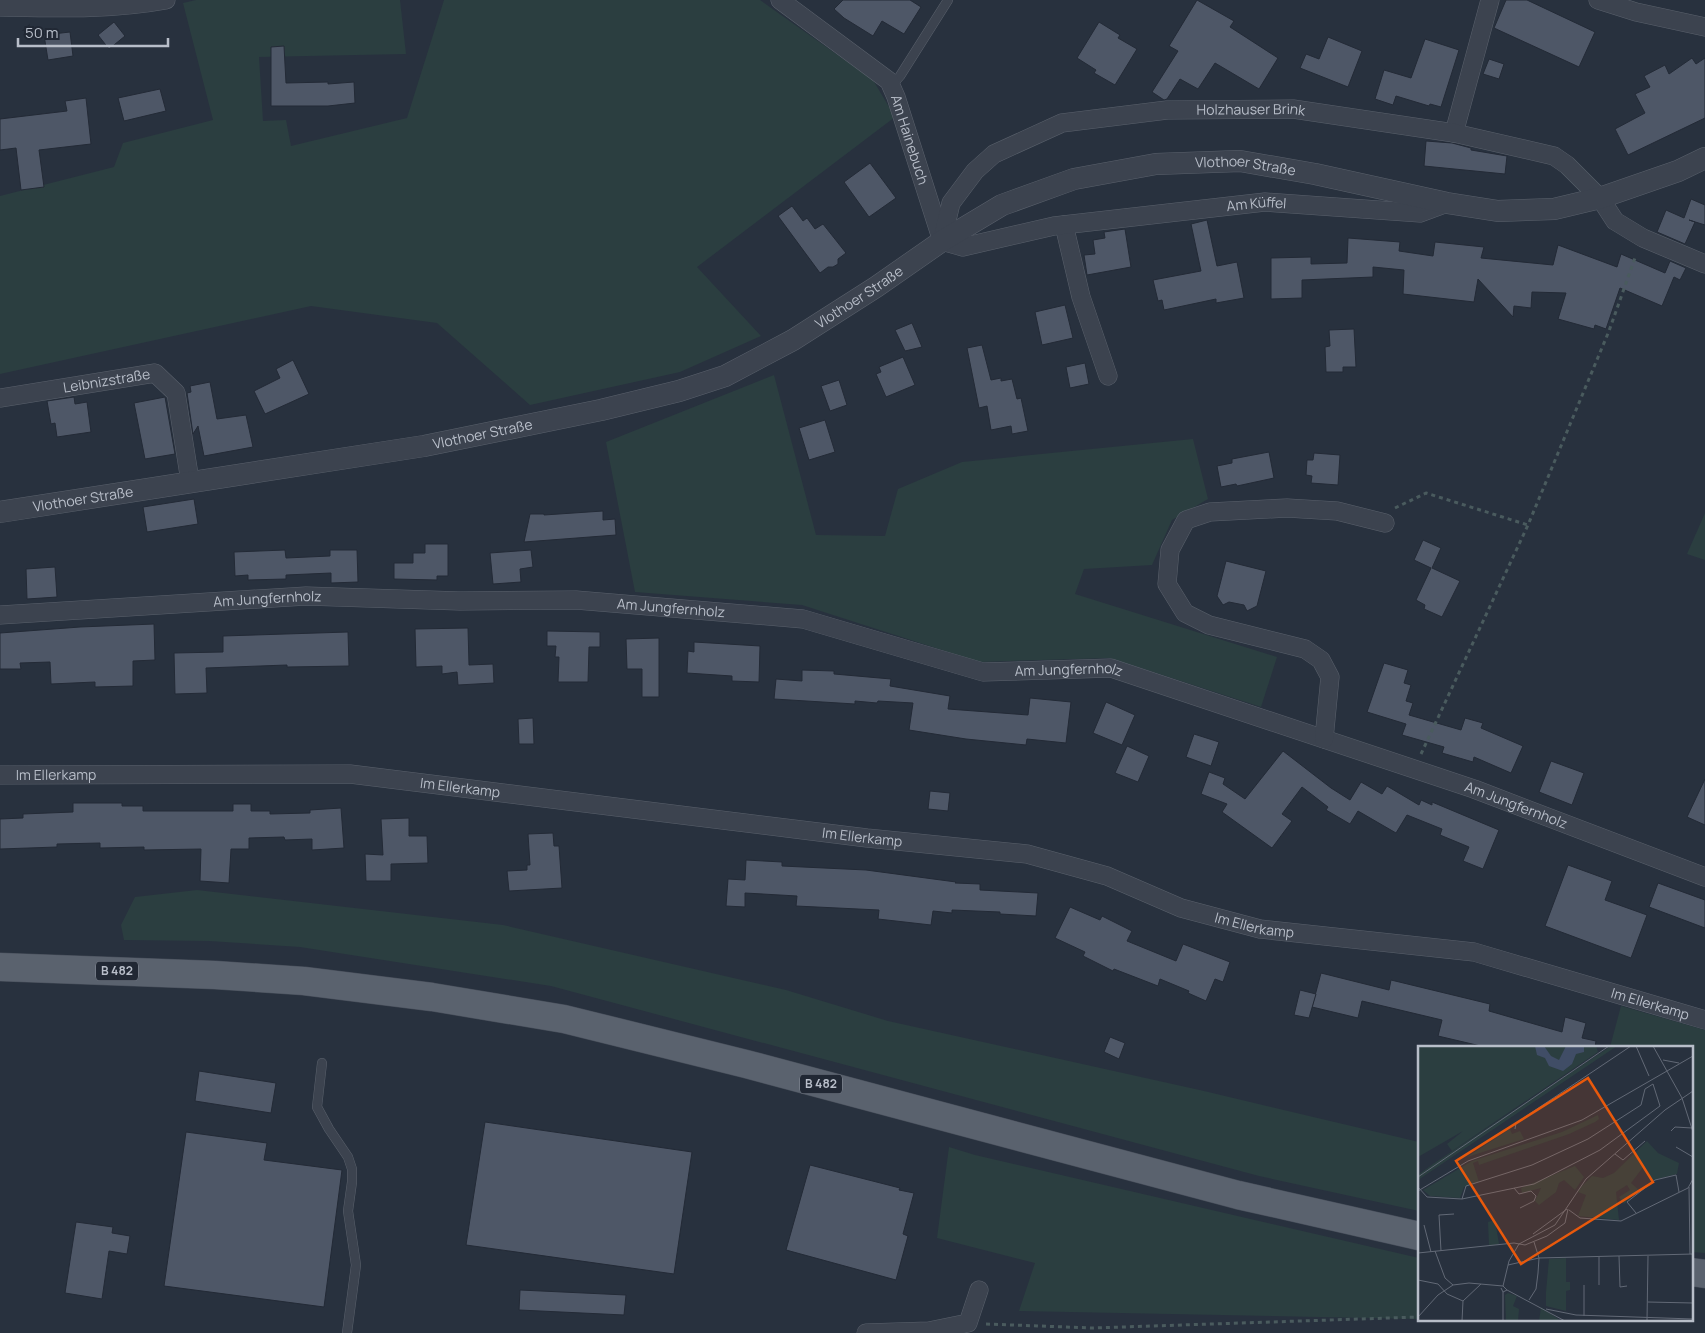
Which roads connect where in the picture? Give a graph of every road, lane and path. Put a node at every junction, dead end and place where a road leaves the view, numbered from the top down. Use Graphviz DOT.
graph roads {
  1 [pos="166,0"];
  2 [pos="780,0"];
  3 [pos="948,0"];
  4 [pos="1490,0"];
  5 [pos="1598,0"];
  6 [pos="0,7"];
  7 [pos="1705,27"];
  8 [pos="891,86"];
  9 [pos="1454,133"];
  10 [pos="1705,158"];
  11 [pos="1600,198"];
  12 [pos="1447,203"];
  13 [pos="1064,225"];
  14 [pos="1642,238"];
  15 [pos="942,241"];
  16 [pos="1705,264"];
  17 [pos="1108,376"];
  18 [pos="0,398"];
  19 [pos="190,482"];
  20 [pos="0,512"];
  21 [pos="1385,523"];
  22 [pos="1528,526"];
  23 [pos="0,615"];
  24 [pos="1324,739"];
  25 [pos="1423,749"];
  26 [pos="0,775"];
  27 [pos="1705,877"];
  28 [pos="0,967"];
  29 [pos="1705,1020"];
  30 [pos="322,1063"];
  31 [pos="1418,1236"];
  32 [pos="1692,1272"];
  33 [pos="1705,1274"];
  34 [pos="979,1290"];
  35 [pos="1418,1317"];
  36 [pos="968,1324"];
  37 [pos="347,1333"];
  38 [pos="866,1333"];
  1 -- 6 [label="street"];
  2 -- 8 [label="street, Am Hainebuch"];
  3 -- 8 [label="lane"];
  4 -- 9 [label="street"];
  5 -- 7 [label="street"];
  8 -- 15 [label="street, Am Hainebuch"];
  9 -- 11 [label="street, Holzhauser Brink"];
  9 -- 15 [label="street, Holzhauser Brink"];
  10 -- 11 [label="street, Vlothoer Straße"];
  11 -- 12 [label="street, Vlothoer Straße"];
  11 -- 14 [label="street, Holzhauser Brink"];
  12 -- 13 [label="street, Am Küffel"];
  12 -- 15 [label="street, Vlothoer Straße"];
  13 -- 15 [label="street, Am Küffel"];
  13 -- 17 [label="street"];
  14 -- 16 [label="street, Holzhauser Brink"];
  14 -- 22 [label="path"];
  15 -- 19 [label="street, Vlothoer Straße"];
  18 -- 19 [label="street, Leibnizstraße"];
  19 -- 20 [label="street, Vlothoer Straße"];
  21 -- 22 [label="path"];
  21 -- 24 [label="street"];
  22 -- 25 [label="path"];
  23 -- 24 [label="street, Am Jungfernholz"];
  24 -- 27 [label="street, Am Jungfernholz"];
  26 -- 29 [label="street, Im Ellerkamp"];
  28 -- 31 [label="main road, B 482"];
  30 -- 37 [label="lane"];
  32 -- 33 [label="main road"];
  34 -- 36 [label="street"];
  35 -- 36 [label="path"];
  36 -- 38 [label="street"];
}
